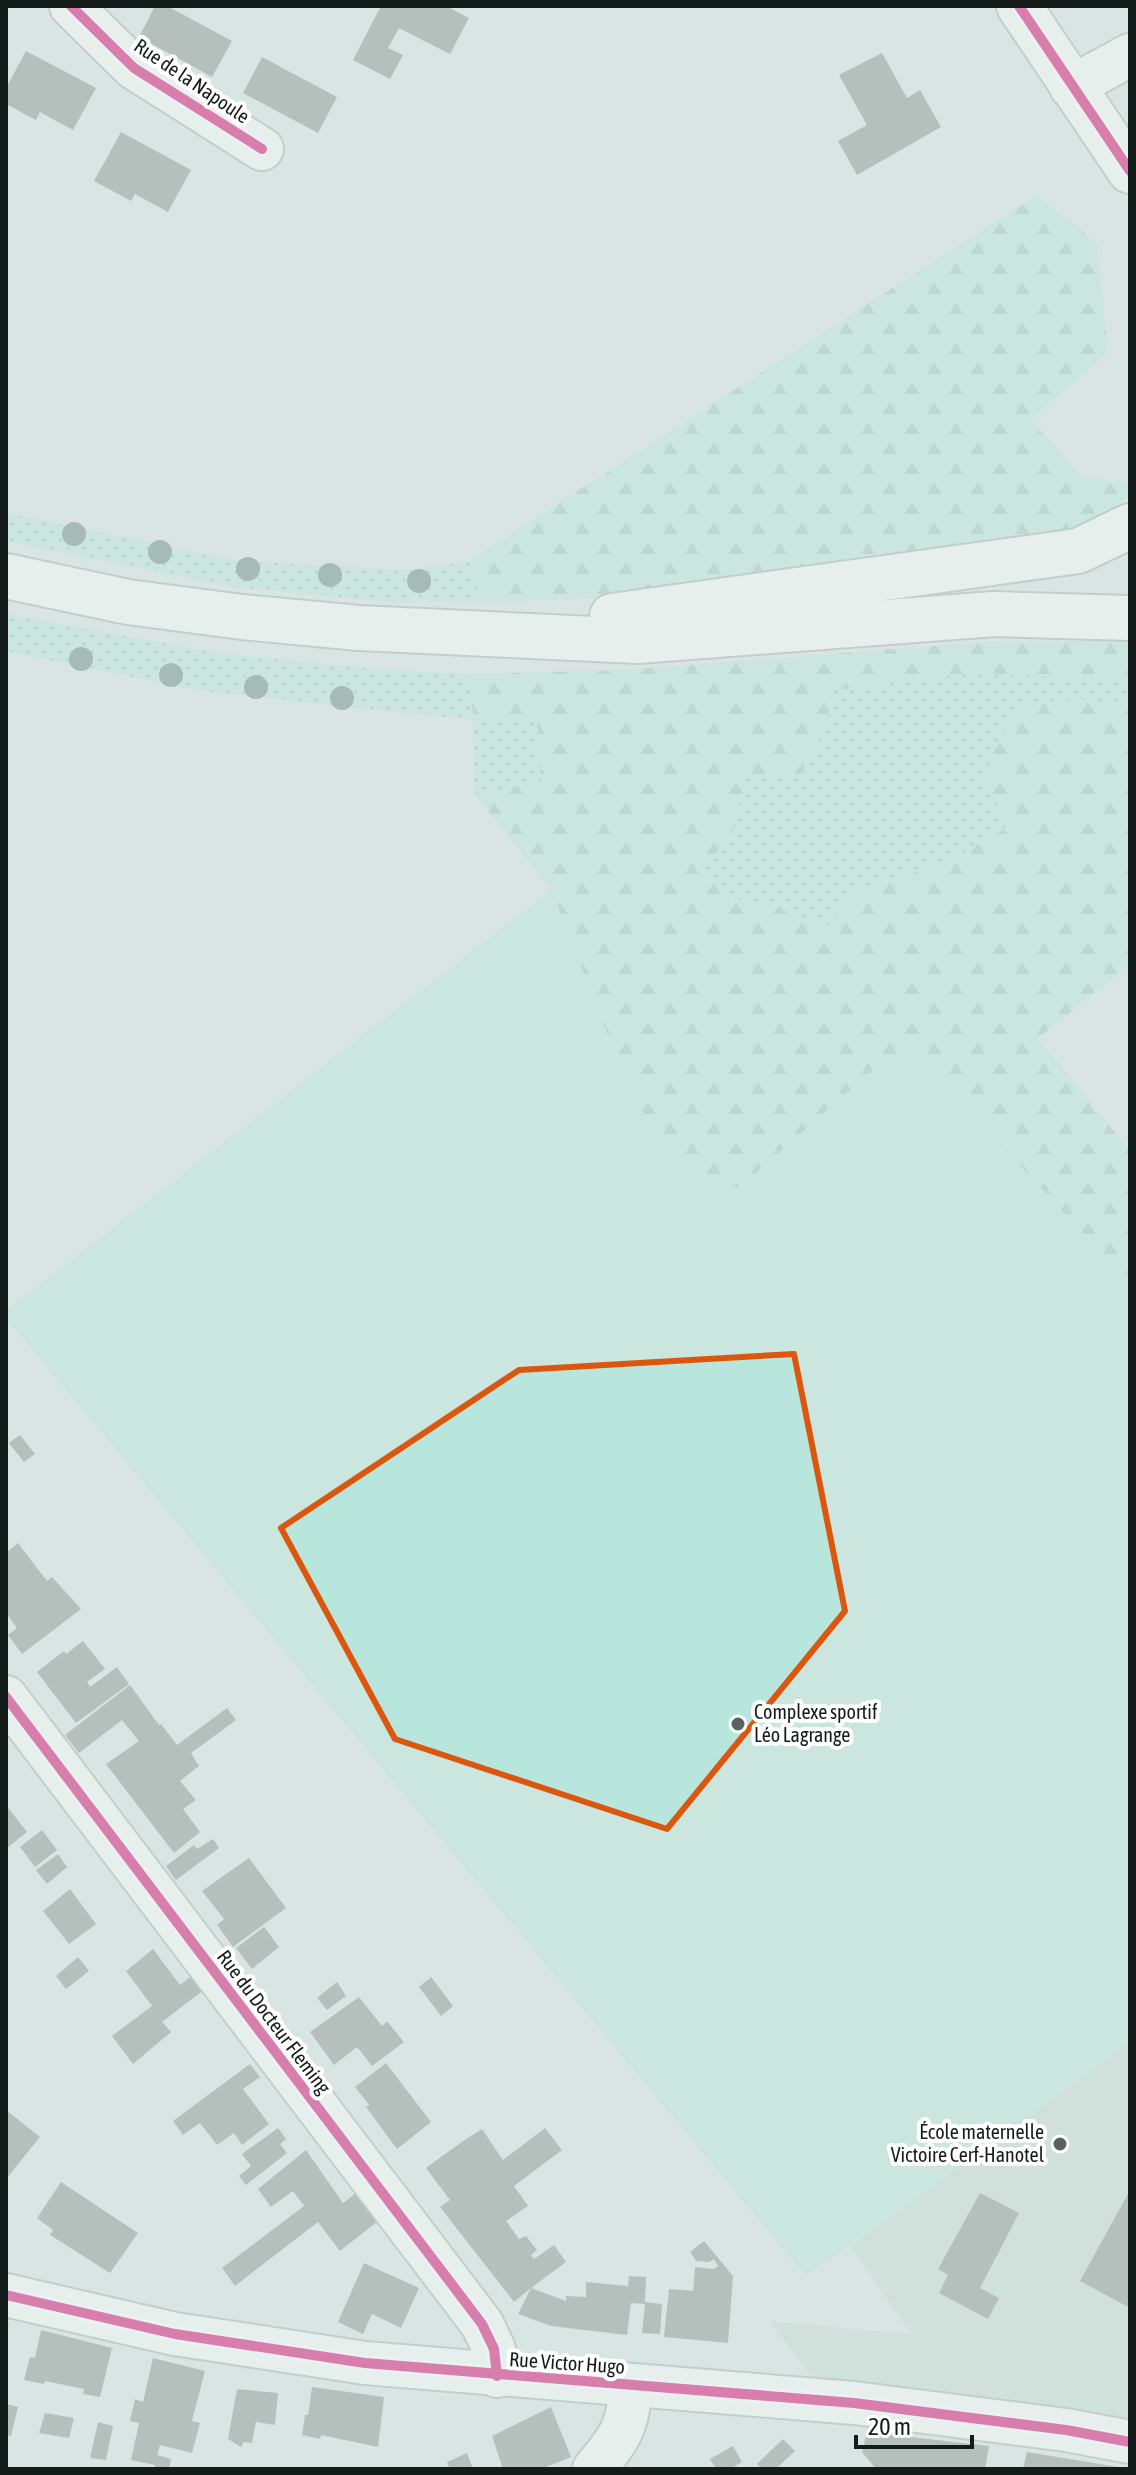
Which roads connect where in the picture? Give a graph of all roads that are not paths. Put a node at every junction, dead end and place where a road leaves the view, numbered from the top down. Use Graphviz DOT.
graph roads {
  1 [pos="71,6"];
  2 [pos="1019,6"];
  3 [pos="1130,55"];
  4 [pos="1071,87"];
  5 [pos="262,149"];
  6 [pos="1130,171"];
  7 [pos="1130,526"];
  8 [pos="6,576"];
  9 [pos="1130,618"];
  10 [pos="483,633"];
  11 [pos="6,1697"];
  12 [pos="6,2295"];
  13 [pos="497,2376"];
  14 [pos="631,2386"];
  15 [pos="1130,2442"];
  16 [pos="608,2462"];
  1 -- 5 [label="street, Rue de la Napoule"];
  2 -- 4 [label="main road"];
  3 -- 4 [label="street"];
  4 -- 6 [label="main road"];
  7 -- 10 [label="main road"];
  8 -- 10 [label="main road"];
  9 -- 10 [label="main road"];
  11 -- 13 [label="street, Rue du Docteur Fleming"];
  12 -- 13 [label="street, Rue Victor Hugo"];
  13 -- 14 [label="street, Rue Victor Hugo"];
  14 -- 15 [label="street, Rue Victor Hugo"];
  14 -- 16 [label="street"];
}
